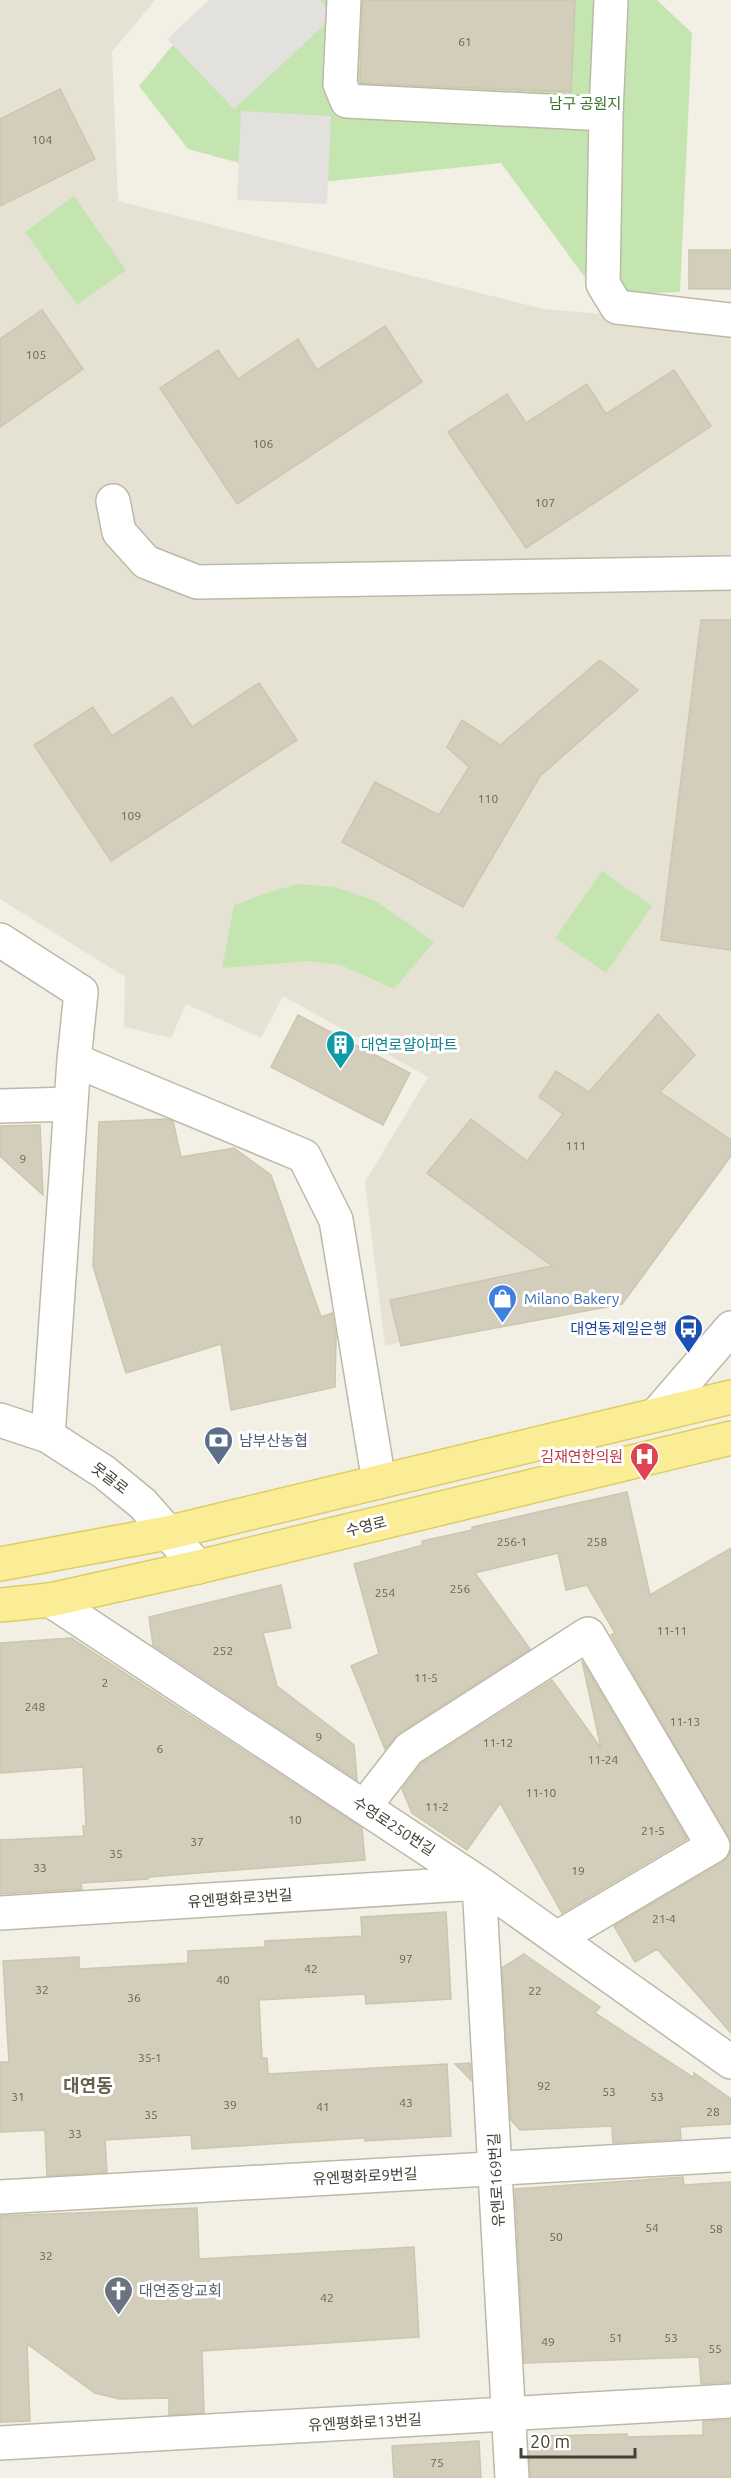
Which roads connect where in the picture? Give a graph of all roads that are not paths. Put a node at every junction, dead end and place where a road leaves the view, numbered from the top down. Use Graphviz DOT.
graph roads {
  1 [pos="344,0"];
  2 [pos="611,0"];
  3 [pos="606,114"];
  4 [pos="731,320"];
  5 [pos="113,501"];
  6 [pos="731,573"];
  7 [pos="0,940"];
  8 [pos="74,1060"];
  9 [pos="71,1104"];
  10 [pos="0,1106"];
  11 [pos="731,1328"];
  12 [pos="731,1397"];
  13 [pos="657,1415"];
  14 [pos="0,1420"];
  15 [pos="48,1436"];
  16 [pos="731,1438"];
  17 [pos="378,1482"];
  18 [pos="167,1533"];
  19 [pos="0,1564"];
  20 [pos="198,1567"];
  21 [pos="50,1600"];
  22 [pos="0,1605"];
  23 [pos="364,1807"];
  24 [pos="479,1882"];
  25 [pos="0,1913"];
  26 [pos="557,1938"];
  27 [pos="731,2062"];
  28 [pos="731,2155"];
  29 [pos="495,2169"];
  30 [pos="0,2197"];
  31 [pos="731,2401"];
  32 [pos="509,2414"];
  33 [pos="0,2443"];
  34 [pos="512,2478"];
  1 -- 3 [label="street"];
  2 -- 3 [label="street"];
  3 -- 4 [label="street"];
  5 -- 6 [label="street"];
  7 -- 8 [label="street"];
  8 -- 9 [label="street"];
  8 -- 17 [label="street"];
  9 -- 10 [label="street"];
  9 -- 15 [label="street"];
  11 -- 13 [label="street"];
  12 -- 13 [label="main road"];
  13 -- 17 [label="main road"];
  14 -- 15 [label="street, 못골로"];
  15 -- 18 [label="street, 못골로"];
  16 -- 20 [label="main road, 수영로"];
  17 -- 18 [label="main road"];
  18 -- 19 [label="main road"];
  18 -- 20 [label="street, 못골로"];
  20 -- 21 [label="main road, 수영로"];
  21 -- 22 [label="main road, 수영로"];
  21 -- 23 [label="street, 수영로250번길"];
  23 -- 24 [label="street, 수영로250번길"];
  23 -- 26 [label="street"];
  24 -- 25 [label="street, 유엔평화로3번길"];
  24 -- 26 [label="street, 수영로250번길"];
  24 -- 29 [label="street, 유엔로169번길"];
  26 -- 27 [label="street, 수영로250번길"];
  28 -- 29 [label="street, 유엔평화로9번길"];
  29 -- 30 [label="street, 유엔평화로9번길"];
  29 -- 32 [label="street, 유엔로169번길"];
  31 -- 32 [label="street, 유엔평화로13번길"];
  32 -- 33 [label="street, 유엔평화로13번길"];
  32 -- 34 [label="street, 유엔로169번길"];
}
